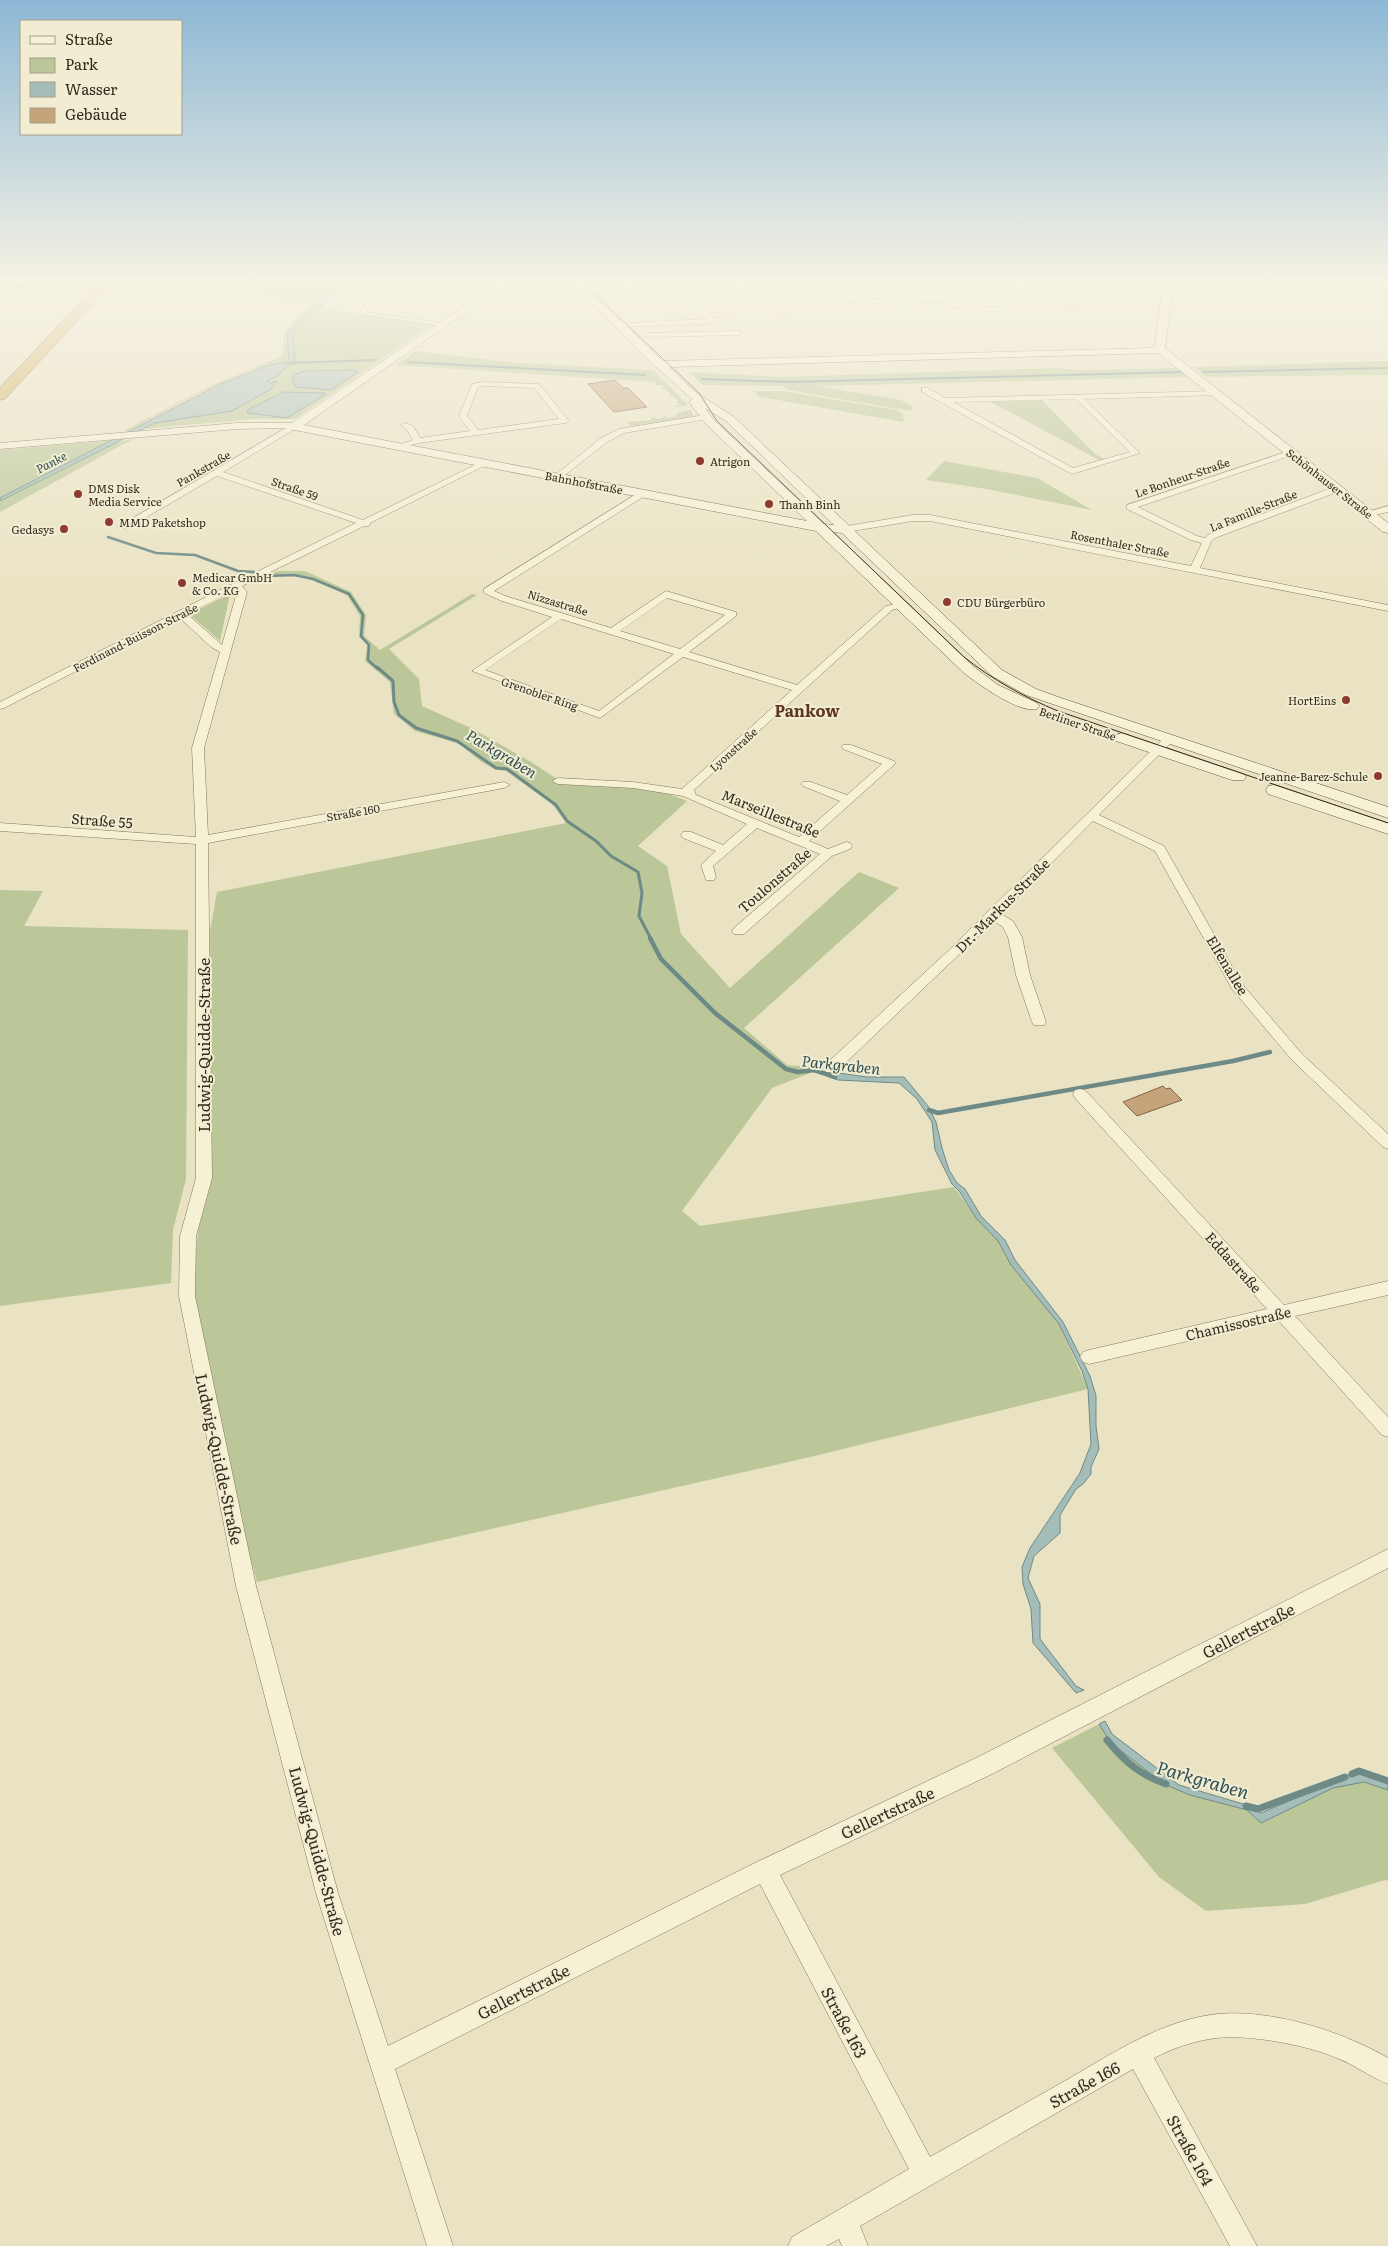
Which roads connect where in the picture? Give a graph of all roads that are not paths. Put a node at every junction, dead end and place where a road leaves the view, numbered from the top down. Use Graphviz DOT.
graph roads {
  1 [pos="351,388"];
  2 [pos="473,388"];
  3 [pos="538,388"];
  4 [pos="684,388"];
  5 [pos="1210,388"];
  6 [pos="925,390"];
  7 [pos="690,393"];
  8 [pos="1218,394"];
  9 [pos="1078,396"];
  10 [pos="943,400"];
  11 [pos="723,414"];
  12 [pos="705,417"];
  13 [pos="404,426"];
  14 [pos="294,427"];
  15 [pos="476,434"];
  16 [pos="418,441"];
  17 [pos="0,446"];
  18 [pos="401,447"];
  19 [pos="1292,452"];
  20 [pos="769,456"];
  21 [pos="749,459"];
  22 [pos="486,463"];
  23 [pos="217,473"];
  24 [pos="557,477"];
  25 [pos="1337,489"];
  26 [pos="643,493"];
  27 [pos="1388,509"];
  28 [pos="802,511"];
  29 [pos="1368,513"];
  30 [pos="831,515"];
  31 [pos="767,517"];
  32 [pos="366,524"];
  33 [pos="123,526"];
  34 [pos="820,528"];
  35 [pos="847,529"];
  36 [pos="1388,529"];
  37 [pos="1207,541"];
  38 [pos="1194,570"];
  39 [pos="237,586"];
  40 [pos="901,606"];
  41 [pos="1388,608"];
  42 [pos="181,614"];
  43 [pos="561,616"];
  44 [pos="613,631"];
  45 [pos="226,650"];
  46 [pos="682,652"];
  47 [pos="800,689"];
  48 [pos="0,706"];
  49 [pos="1169,739"];
  50 [pos="847,747"];
  51 [pos="1157,751"];
  52 [pos="558,781"];
  53 [pos="807,784"];
  54 [pos="504,785"];
  55 [pos="687,793"];
  56 [pos="849,800"];
  57 [pos="1388,813"];
  58 [pos="1092,816"];
  59 [pos="756,823"];
  60 [pos="0,827"];
  61 [pos="1388,829"];
  62 [pos="687,835"];
  63 [pos="202,840"];
  64 [pos="800,841"];
  65 [pos="846,846"];
  66 [pos="724,850"];
  67 [pos="828,852"];
  68 [pos="710,878"];
  69 [pos="993,915"];
  70 [pos="739,931"];
  71 [pos="1039,1022"];
  72 [pos="831,1068"];
  73 [pos="1080,1094"];
  74 [pos="1388,1143"];
  75 [pos="1388,1288"];
  76 [pos="1281,1314"];
  77 [pos="1089,1357"];
  78 [pos="1388,1429"];
  79 [pos="1388,1558"];
  80 [pos="765,1870"];
  81 [pos="1138,2054"];
  82 [pos="383,2062"];
  83 [pos="1388,2072"];
  84 [pos="925,2173"];
  85 [pos="844,2221"];
  86 [pos="440,2246"];
  87 [pos="800,2246"];
  88 [pos="855,2246"];
  89 [pos="1244,2246"];
  1 -- 14 [label="main road"];
  2 -- 15 [label="street"];
  3 -- 15 [label="street"];
  4 -- 7 [label="main road"];
  5 -- 8 [label="main road, Schönhauser Straße"];
  6 -- 10 [label="street"];
  7 -- 11 [label="main road, Berliner Straße"];
  7 -- 12 [label="main road, Berliner Straße"];
  8 -- 9 [label="street"];
  8 -- 19 [label="main road, Schönhauser Straße"];
  9 -- 10 [label="street"];
  9 -- 10 [label="street"];
  11 -- 12 [label="main road"];
  11 -- 20 [label="main road, Berliner Straße"];
  12 -- 21 [label="main road, Berliner Straße"];
  12 -- 24 [label="street"];
  13 -- 16 [label="street"];
  14 -- 17 [label="main road, Bahnhofstraße"];
  14 -- 18 [label="main road, Bahnhofstraße"];
  14 -- 23 [label="street, Pankstraße"];
  15 -- 16 [label="street"];
  16 -- 18 [label="street"];
  18 -- 22 [label="main road, Bahnhofstraße"];
  19 -- 25 [label="main road, Schönhauser Straße"];
  19 -- 37 [label="street, Le Bonheur-Straße"];
  20 -- 21 [label="main road"];
  20 -- 30 [label="main road, Berliner Straße"];
  21 -- 28 [label="main road, Berliner Straße"];
  22 -- 24 [label="main road, Bahnhofstraße"];
  22 -- 32 [label="street, Ferdinand-Buisson-Straße"];
  23 -- 32 [label="street, Straße 59"];
  23 -- 33 [label="street, Pankstraße"];
  24 -- 26 [label="main road, Bahnhofstraße"];
  25 -- 29 [label="main road, Schönhauser Straße"];
  25 -- 37 [label="street, La Famille-Straße"];
  26 -- 31 [label="main road, Bahnhofstraße"];
  26 -- 43 [label="street, Nizzastraße"];
  27 -- 29 [label="street"];
  28 -- 30 [label="main road, Bahnhofstraße"];
  28 -- 31 [label="main road, Bahnhofstraße"];
  28 -- 34 [label="main road, Berliner Straße"];
  29 -- 36 [label="main road, Schönhauser Straße"];
  30 -- 35 [label="main road, Berliner Straße"];
  31 -- 34 [label="main road, Bahnhofstraße"];
  32 -- 39 [label="street, Ferdinand-Buisson-Straße"];
  34 -- 35 [label="main road, Bahnhofstraße"];
  34 -- 40 [label="main road, Berliner Straße"];
  35 -- 38 [label="street, Rosenthaler Straße"];
  35 -- 49 [label="main road, Berliner Straße"];
  37 -- 38 [label="street, La Famille-Straße"];
  38 -- 41 [label="street, Rosenthaler Straße"];
  39 -- 42 [label="street, Ferdinand-Buisson-Straße"];
  39 -- 45 [label="street, Ludwig-Quidde-Straße"];
  40 -- 47 [label="street, Lyonstraße"];
  40 -- 51 [label="main road, Berliner Straße"];
  42 -- 45 [label="street"];
  42 -- 48 [label="street, Ferdinand-Buisson-Straße"];
  43 -- 44 [label="street, Nizzastraße"];
  43 -- 46 [label="street, Grenobler Ring"];
  44 -- 46 [label="street, Nizzastraße"];
  44 -- 46 [label="street"];
  45 -- 63 [label="street, Ludwig-Quidde-Straße"];
  46 -- 47 [label="street, Nizzastraße"];
  47 -- 55 [label="street, Lyonstraße"];
  49 -- 51 [label="street, Dr.-Markus-Straße"];
  49 -- 57 [label="main road, Berliner Straße"];
  50 -- 56 [label="street"];
  51 -- 58 [label="street, Dr.-Markus-Straße"];
  51 -- 61 [label="main road, Berliner Straße"];
  52 -- 55 [label="street"];
  53 -- 56 [label="street"];
  54 -- 63 [label="street, Straße 160"];
  55 -- 59 [label="street, Marseillestraße"];
  56 -- 64 [label="street"];
  58 -- 69 [label="street, Dr.-Markus-Straße"];
  58 -- 74 [label="street, Elfenallee"];
  59 -- 64 [label="street, Marseillestraße"];
  59 -- 66 [label="street"];
  60 -- 63 [label="street, Straße 55"];
  62 -- 66 [label="street"];
  63 -- 82 [label="street, Ludwig-Quidde-Straße"];
  64 -- 67 [label="street, Marseillestraße"];
  65 -- 67 [label="street, Marseillestraße"];
  66 -- 68 [label="street"];
  67 -- 70 [label="street, Toulonstraße"];
  69 -- 71 [label="street"];
  69 -- 72 [label="street, Dr.-Markus-Straße"];
  73 -- 76 [label="street, Eddastraße"];
  75 -- 76 [label="street, Chamissostraße"];
  76 -- 77 [label="street, Chamissostraße"];
  76 -- 78 [label="street, Eddastraße"];
  79 -- 80 [label="street, Gellertstraße"];
  80 -- 82 [label="street, Gellertstraße"];
  80 -- 84 [label="street, Straße 163"];
  81 -- 83 [label="street, Straße 166"];
  81 -- 84 [label="street, Straße 166"];
  81 -- 89 [label="street, Straße 164"];
  82 -- 86 [label="street, Ludwig-Quidde-Straße"];
  84 -- 85 [label="street, Straße 166"];
  85 -- 87 [label="street, Straße 166"];
  85 -- 88 [label="street"];
}
